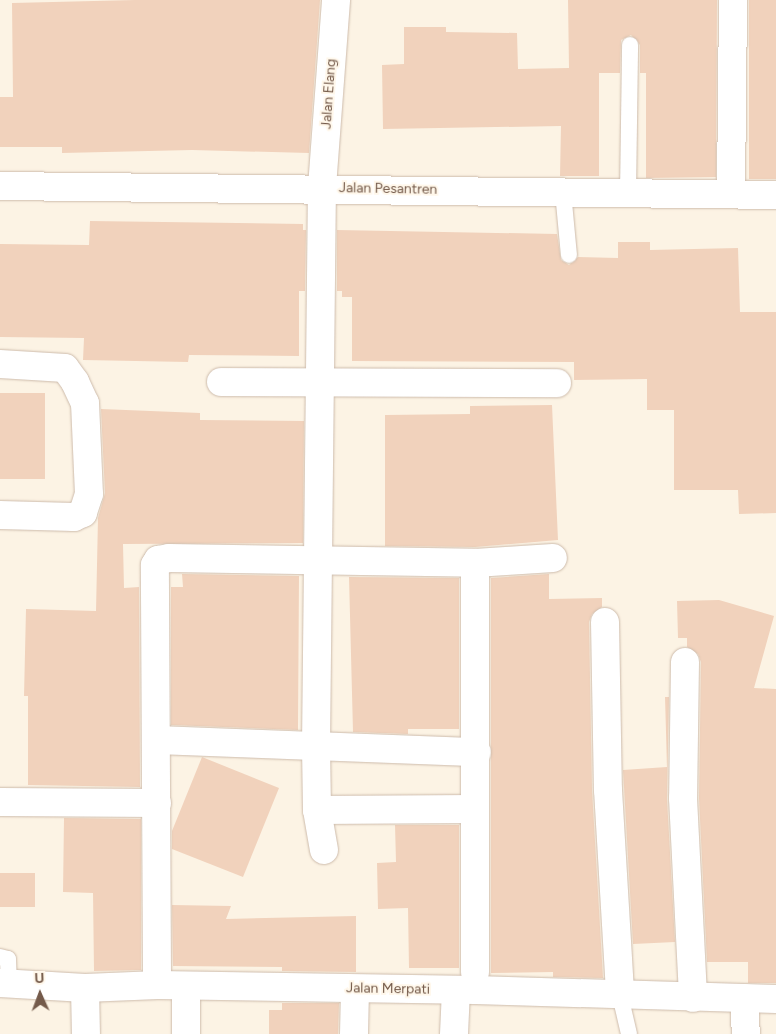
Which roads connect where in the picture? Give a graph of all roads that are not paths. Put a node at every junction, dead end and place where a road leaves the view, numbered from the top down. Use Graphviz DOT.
graph roads {
  1 [pos="336,0"];
  2 [pos="733,0"];
  3 [pos="630,46"];
  4 [pos="0,186"];
  5 [pos="322,187"];
  6 [pos="563,192"];
  7 [pos="731,192"];
  8 [pos="628,194"];
  9 [pos="776,194"];
  10 [pos="569,255"];
  11 [pos="0,364"];
  12 [pos="322,381"];
  13 [pos="221,382"];
  14 [pos="557,383"];
  15 [pos="0,515"];
  16 [pos="553,558"];
  17 [pos="320,562"];
  18 [pos="475,563"];
  19 [pos="605,622"];
  20 [pos="685,662"];
  21 [pos="158,740"];
  22 [pos="316,747"];
  23 [pos="477,752"];
  24 [pos="0,802"];
  25 [pos="156,803"];
  26 [pos="474,809"];
  27 [pos="317,810"];
  28 [pos="324,850"];
  29 [pos="0,957"];
  30 [pos="158,975"];
  31 [pos="465,981"];
  32 [pos="4,983"];
  33 [pos="186,986"];
  34 [pos="85,988"];
  35 [pos="354,989"];
  36 [pos="620,995"];
  37 [pos="693,998"];
  38 [pos="744,998"];
  39 [pos="776,999"];
  40 [pos="86,1034"];
  41 [pos="186,1034"];
  42 [pos="354,1034"];
  43 [pos="454,1034"];
  44 [pos="629,1034"];
  45 [pos="746,1034"];
  1 -- 5 [label="street, Jalan Elang"];
  2 -- 7 [label="street"];
  3 -- 8 [label="lane"];
  4 -- 5 [label="street, Jalan Pesantren"];
  5 -- 6 [label="street, Jalan Pesantren"];
  5 -- 12 [label="street, Jalan Elang"];
  6 -- 8 [label="street, Jalan Pesantren"];
  6 -- 10 [label="lane"];
  7 -- 8 [label="street, Jalan Pesantren"];
  7 -- 9 [label="street, Jalan Pesantren"];
  11 -- 15 [label="street"];
  12 -- 13 [label="street"];
  12 -- 14 [label="street"];
  12 -- 17 [label="street, Jalan Elang"];
  16 -- 18 [label="street"];
  17 -- 18 [label="street"];
  17 -- 21 [label="street"];
  17 -- 22 [label="street, Jalan Elang"];
  18 -- 23 [label="street"];
  19 -- 36 [label="street"];
  20 -- 37 [label="street"];
  21 -- 22 [label="street"];
  21 -- 25 [label="street"];
  22 -- 23 [label="street"];
  22 -- 27 [label="street, Jalan Elang"];
  23 -- 26 [label="street"];
  24 -- 25 [label="street"];
  25 -- 30 [label="street"];
  26 -- 27 [label="street"];
  26 -- 31 [label="street"];
  27 -- 28 [label="street, Jalan Elang"];
  29 -- 32 [label="lane"];
  31 -- 35 [label="street, Jalan Merpati"];
  31 -- 36 [label="street, Jalan Merpati"];
  31 -- 43 [label="street"];
  32 -- 34 [label="street, Jalan Merpati"];
  33 -- 34 [label="street, Jalan Merpati"];
  33 -- 35 [label="street, Jalan Merpati"];
  33 -- 41 [label="street"];
  34 -- 40 [label="street"];
  35 -- 42 [label="street"];
  36 -- 37 [label="street, Jalan Merpati"];
  36 -- 44 [label="lane"];
  37 -- 38 [label="street, Jalan Merpati"];
  38 -- 39 [label="street, Jalan Merpati"];
  38 -- 45 [label="street"];
}
